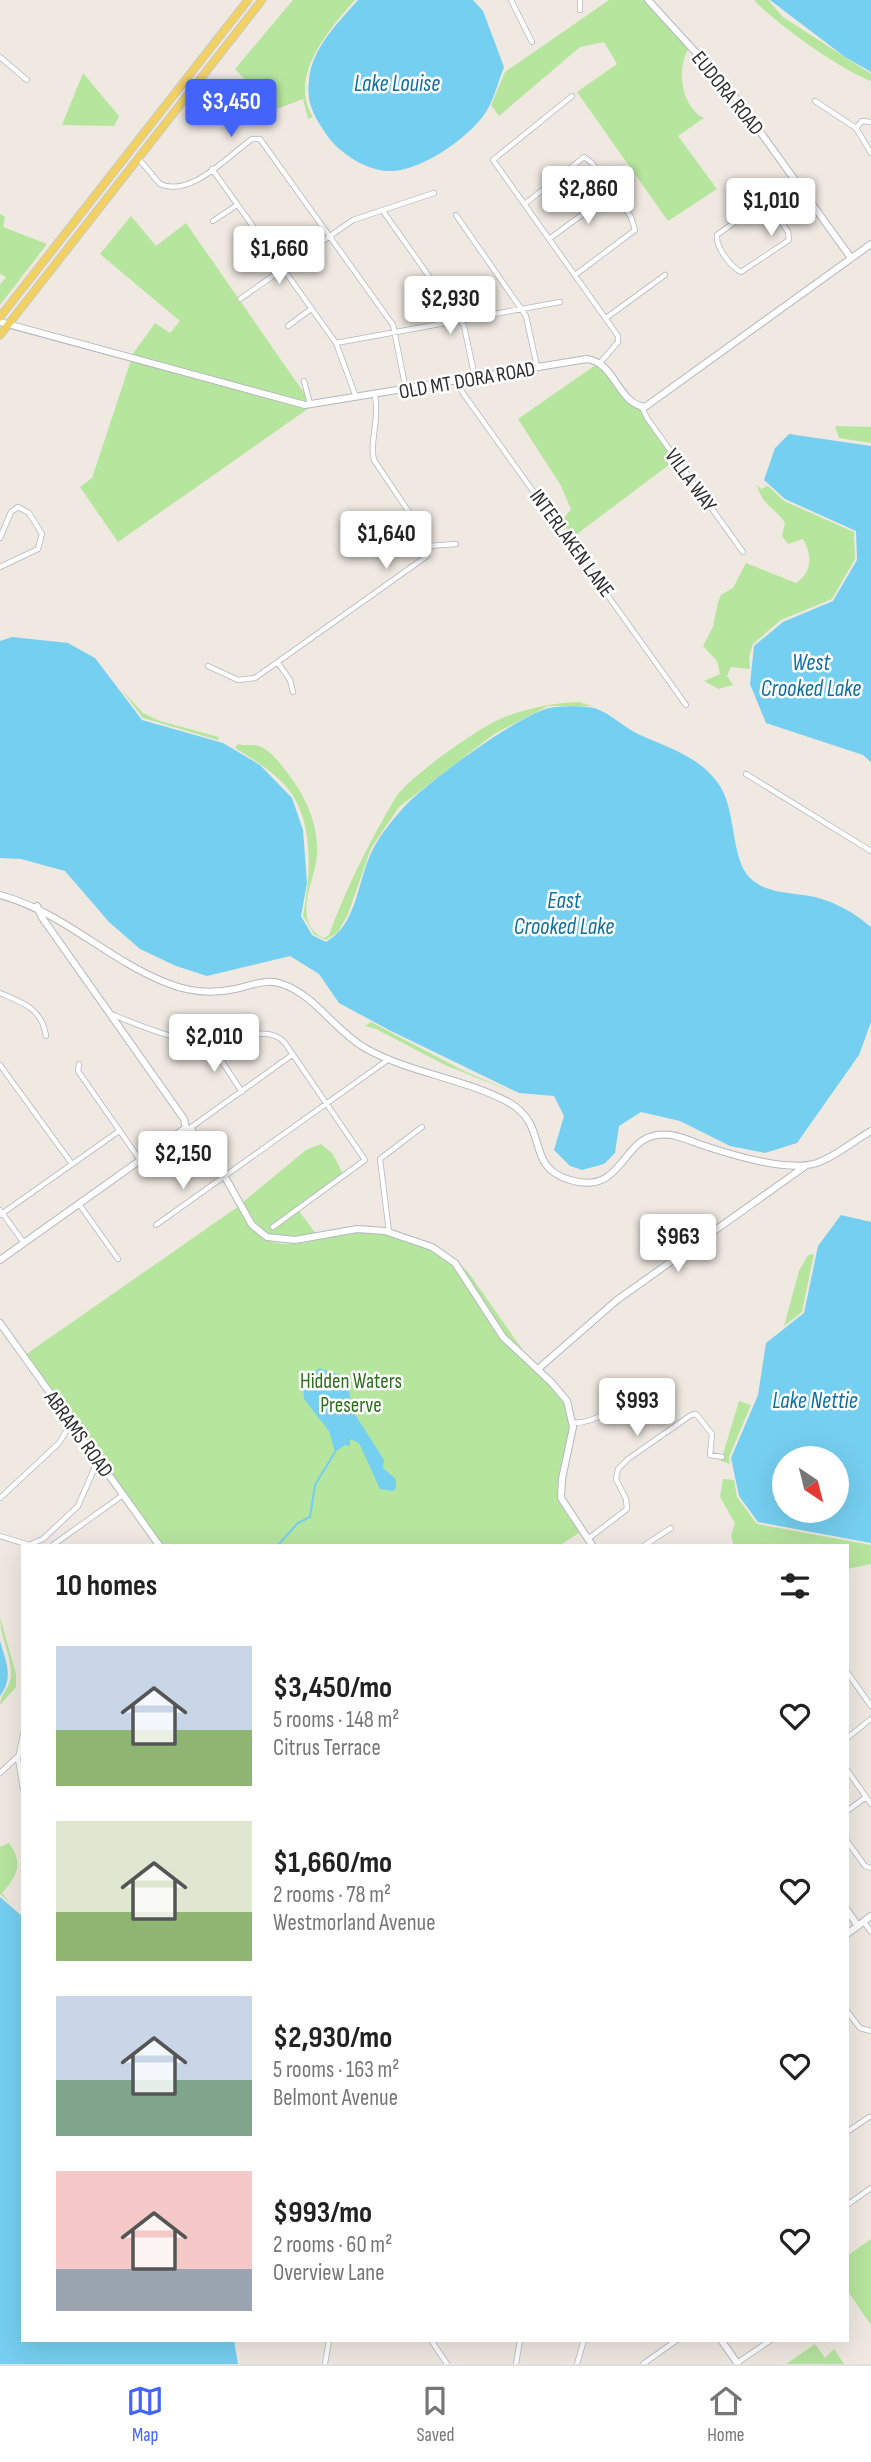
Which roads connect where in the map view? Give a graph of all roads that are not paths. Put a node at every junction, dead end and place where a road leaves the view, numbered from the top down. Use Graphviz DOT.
graph roads {
  1 [pos="248,0"];
  2 [pos="262,0"];
  3 [pos="511,0"];
  4 [pos="580,0"];
  5 [pos="648,0"];
  6 [pos="580,10"];
  7 [pos="532,42"];
  8 [pos="0,57"];
  9 [pos="27,80"];
  10 [pos="572,96"];
  11 [pos="815,101"];
  12 [pos="871,122"];
  13 [pos="147,128"];
  14 [pos="856,128"];
  15 [pos="130,150"];
  16 [pos="871,153"];
  17 [pos="138,158"];
  18 [pos="212,169"];
  19 [pos="794,179"];
  20 [pos="121,180"];
  21 [pos="612,192"];
  22 [pos="434,193"];
  23 [pos="765,199"];
  24 [pos="526,204"];
  25 [pos="237,205"];
  26 [pos="383,211"];
  27 [pos="456,215"];
  28 [pos="214,221"];
  29 [pos="329,236"];
  30 [pos="549,239"];
  31 [pos="871,244"];
  32 [pos="851,258"];
  33 [pos="283,269"];
  34 [pos="575,275"];
  35 [pos="665,275"];
  36 [pos="240,299"];
  37 [pos="560,302"];
  38 [pos="311,309"];
  39 [pos="523,310"];
  40 [pos="0,317"];
  41 [pos="606,318"];
  42 [pos="460,321"];
  43 [pos="4,323"];
  44 [pos="288,326"];
  45 [pos="397,333"];
  46 [pos="0,335"];
  47 [pos="336,343"];
  48 [pos="600,363"];
  49 [pos="537,367"];
  50 [pos="475,378"];
  51 [pos="304,381"];
  52 [pos="456,382"];
  53 [pos="407,391"];
  54 [pos="375,396"];
  55 [pos="357,399"];
  56 [pos="310,405"];
  57 [pos="642,407"];
  58 [pos="0,538"];
  59 [pos="456,544"];
  60 [pos="429,545"];
  61 [pos="743,552"];
  62 [pos="0,567"];
  63 [pos="278,663"];
  64 [pos="208,666"];
  65 [pos="293,692"];
  66 [pos="687,705"];
  67 [pos="746,774"];
  68 [pos="871,850"];
  69 [pos="0,895"];
  70 [pos="37,906"];
  71 [pos="0,993"];
  72 [pos="111,1014"];
  73 [pos="46,1036"];
  74 [pos="209,1042"];
  75 [pos="292,1055"];
  76 [pos="390,1059"];
  77 [pos="79,1064"];
  78 [pos="0,1065"];
  79 [pos="242,1092"];
  80 [pos="326,1104"];
  81 [pos="422,1127"];
  82 [pos="188,1128"];
  83 [pos="119,1131"];
  84 [pos="871,1131"];
  85 [pos="140,1160"];
  86 [pos="72,1164"];
  87 [pos="806,1166"];
  88 [pos="225,1177"];
  89 [pos="79,1204"];
  90 [pos="1,1213"];
  91 [pos="156,1225"];
  92 [pos="273,1227"];
  93 [pos="389,1232"];
  94 [pos="23,1243"];
  95 [pos="0,1259"];
  96 [pos="118,1259"];
  97 [pos="0,1323"];
  98 [pos="538,1368"];
  99 [pos="636,1385"];
  100 [pos="71,1423"];
  101 [pos="573,1423"];
  102 [pos="722,1457"];
  103 [pos="98,1460"];
  104 [pos="123,1495"];
  105 [pos="0,1498"];
  106 [pos="671,1528"];
  107 [pos="0,1536"];
  108 [pos="590,1542"];
  109 [pos="26,1544"];
  110 [pos="31,1544"];
  111 [pos="54,1544"];
  112 [pos="158,1544"];
  113 [pos="647,1544"];
  114 [pos="849,1675"];
  115 [pos="871,1706"];
  116 [pos="871,1719"];
  117 [pos="849,1736"];
  118 [pos="21,1745"];
  119 [pos="19,1756"];
  120 [pos="21,1772"];
  121 [pos="0,1773"];
  122 [pos="849,1773"];
  123 [pos="866,1797"];
  124 [pos="871,1804"];
  125 [pos="849,1810"];
  126 [pos="849,1844"];
  127 [pos="871,1868"];
  128 [pos="849,1912"];
  129 [pos="871,1916"];
  130 [pos="861,1924"];
  131 [pos="871,1932"];
  132 [pos="849,1933"];
  133 [pos="849,2014"];
  134 [pos="871,2031"];
  135 [pos="869,2117"];
  136 [pos="849,2131"];
  137 [pos="871,2188"];
  138 [pos="849,2204"];
  139 [pos="329,2342"];
  140 [pos="432,2342"];
  141 [pos="520,2342"];
  142 [pos="583,2342"];
  143 [pos="674,2342"];
  144 [pos="722,2342"];
  145 [pos="768,2342"];
  146 [pos="738,2363"];
  147 [pos="325,2364"];
  148 [pos="447,2364"];
  149 [pos="516,2364"];
  150 [pos="577,2364"];
  151 [pos="643,2364"];
  1 -- 13 [label="main road"];
  2 -- 17 [label="main road"];
  3 -- 7 [label="street"];
  4 -- 6 [label="street"];
  5 -- 19 [label="street, EUDORA ROAD"];
  8 -- 9 [label="street"];
  10 -- 24 [label="street"];
  11 -- 14 [label="street"];
  12 -- 14 [label="street"];
  13 -- 15 [label="main road"];
  13 -- 17 [label="main road"];
  14 -- 16 [label="street"];
  15 -- 20 [label="main road"];
  15 -- 40 [label="main road"];
  17 -- 18 [label="street"];
  17 -- 20 [label="main road"];
  18 -- 25 [label="street"];
  18 -- 29 [label="street"];
  19 -- 23 [label="street"];
  19 -- 32 [label="street, EUDORA ROAD"];
  20 -- 43 [label="main road"];
  21 -- 24 [label="street"];
  21 -- 30 [label="street"];
  21 -- 34 [label="street"];
  22 -- 26 [label="street"];
  23 -- 23 [label="street"];
  24 -- 30 [label="street"];
  25 -- 28 [label="street"];
  25 -- 33 [label="street"];
  26 -- 29 [label="street"];
  26 -- 42 [label="street"];
  27 -- 39 [label="street"];
  29 -- 33 [label="street"];
  29 -- 45 [label="street"];
  30 -- 34 [label="street"];
  31 -- 32 [label="street"];
  32 -- 57 [label="street"];
  33 -- 36 [label="street"];
  33 -- 38 [label="street"];
  34 -- 41 [label="street"];
  35 -- 41 [label="street"];
  37 -- 39 [label="street"];
  38 -- 44 [label="street"];
  38 -- 47 [label="street"];
  39 -- 42 [label="street"];
  39 -- 49 [label="street"];
  41 -- 48 [label="street"];
  42 -- 45 [label="street"];
  42 -- 50 [label="street"];
  43 -- 46 [label="main road"];
  43 -- 56 [label="street, OLD MT DORA ROAD"];
  45 -- 47 [label="street"];
  45 -- 53 [label="street"];
  47 -- 55 [label="street"];
  48 -- 49 [label="street, OLD MT DORA ROAD"];
  48 -- 57 [label="street"];
  49 -- 50 [label="street, OLD MT DORA ROAD"];
  50 -- 52 [label="street, OLD MT DORA ROAD"];
  51 -- 56 [label="street"];
  52 -- 53 [label="street, OLD MT DORA ROAD"];
  52 -- 66 [label="street, INTERLAKEN LANE"];
  53 -- 54 [label="street, OLD MT DORA ROAD"];
  54 -- 55 [label="street, OLD MT DORA ROAD"];
  54 -- 60 [label="street"];
  55 -- 56 [label="street, OLD MT DORA ROAD"];
  57 -- 61 [label="street, VILLA WAY"];
  58 -- 62 [label="street"];
  59 -- 60 [label="street"];
  60 -- 63 [label="street"];
  63 -- 64 [label="street"];
  63 -- 65 [label="street"];
  67 -- 68 [label="street"];
  69 -- 70 [label="street"];
  70 -- 72 [label="street"];
  70 -- 76 [label="street"];
  71 -- 73 [label="street"];
  72 -- 74 [label="street"];
  72 -- 82 [label="street"];
  74 -- 75 [label="street"];
  74 -- 79 [label="street"];
  75 -- 79 [label="street"];
  75 -- 80 [label="street"];
  76 -- 80 [label="street"];
  76 -- 87 [label="street"];
  77 -- 83 [label="street"];
  78 -- 86 [label="street"];
  79 -- 82 [label="street"];
  80 -- 88 [label="street"];
  80 -- 92 [label="street"];
  81 -- 93 [label="street"];
  82 -- 85 [label="street"];
  82 -- 88 [label="street"];
  83 -- 85 [label="street"];
  83 -- 86 [label="street"];
  84 -- 87 [label="street"];
  85 -- 89 [label="street"];
  86 -- 90 [label="street"];
  87 -- 98 [label="street"];
  88 -- 91 [label="street"];
  88 -- 93 [label="street"];
  89 -- 94 [label="street"];
  89 -- 96 [label="street"];
  90 -- 94 [label="street"];
  93 -- 98 [label="street"];
  94 -- 95 [label="street"];
  97 -- 100 [label="street, ABRAMS ROAD"];
  98 -- 101 [label="street"];
  99 -- 101 [label="street"];
  100 -- 103 [label="street, ABRAMS ROAD"];
  100 -- 105 [label="street"];
  101 -- 108 [label="street"];
  102 -- 108 [label="street"];
  103 -- 104 [label="street, ABRAMS ROAD"];
  103 -- 110 [label="street"];
  104 -- 111 [label="street"];
  104 -- 112 [label="street, ABRAMS ROAD"];
  106 -- 113 [label="street"];
  107 -- 109 [label="street"];
  114 -- 115 [label="street"];
  116 -- 117 [label="street"];
  118 -- 119 [label="street"];
  119 -- 120 [label="street"];
  119 -- 121 [label="street"];
  122 -- 123 [label="street"];
  123 -- 124 [label="street"];
  123 -- 125 [label="street"];
  126 -- 127 [label="street"];
  128 -- 130 [label="street"];
  129 -- 130 [label="street"];
  130 -- 131 [label="street"];
  130 -- 132 [label="street"];
  133 -- 134 [label="street"];
  135 -- 136 [label="street"];
  137 -- 138 [label="street"];
  139 -- 147 [label="street"];
  140 -- 148 [label="street"];
  141 -- 149 [label="street"];
  142 -- 150 [label="street"];
  143 -- 151 [label="street"];
  144 -- 146 [label="street"];
  145 -- 146 [label="street"];
}
